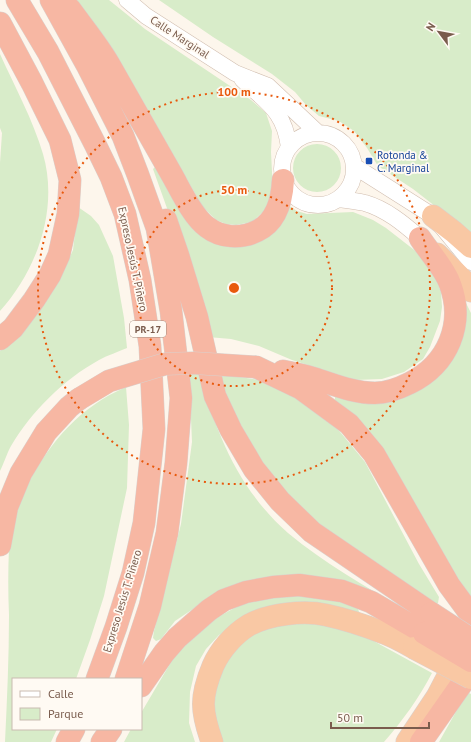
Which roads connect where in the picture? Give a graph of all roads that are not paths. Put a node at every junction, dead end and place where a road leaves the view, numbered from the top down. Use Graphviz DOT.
graph roads {
  1 [pos="16,0"];
  2 [pos="51,0"];
  3 [pos="64,0"];
  4 [pos="127,0"];
  5 [pos="0,23"];
  6 [pos="235,73"];
  7 [pos="32,83"];
  8 [pos="318,133"];
  9 [pos="122,136"];
  10 [pos="289,147"];
  11 [pos="354,166"];
  12 [pos="283,180"];
  13 [pos="338,199"];
  14 [pos="433,216"];
  15 [pos="420,238"];
  16 [pos="471,247"];
  17 [pos="471,262"];
  18 [pos="471,291"];
  19 [pos="0,323"];
  20 [pos="0,339"];
  21 [pos="256,367"];
  22 [pos="0,545"];
  23 [pos="471,615"];
  24 [pos="423,631"];
  25 [pos="471,632"];
  26 [pos="471,639"];
  27 [pos="471,661"];
  28 [pos="468,676"];
  29 [pos="96,678"];
  30 [pos="126,678"];
  31 [pos="142,685"];
  32 [pos="73,730"];
  33 [pos="104,730"];
  34 [pos="110,730"];
  35 [pos="67,742"];
  36 [pos="98,742"];
  37 [pos="102,742"];
  38 [pos="212,742"];
  39 [pos="408,742"];
  40 [pos="421,742"];
  41 [pos="431,742"];
  1 -- 29 [label="highway, Expreso Jesús T. Piñero / PR-17"];
  2 -- 9 [label="highway, PR-17"];
  3 -- 12 [label="highway"];
  4 -- 6 [label="street, Calle Marginal"];
  5 -- 7 [label="highway"];
  6 -- 8 [label="street, Calle Marginal"];
  6 -- 10 [label="street, Calle Marginal"];
  7 -- 19 [label="highway"];
  7 -- 20 [label="highway"];
  8 -- 10 [label="street"];
  8 -- 11 [label="street"];
  9 -- 24 [label="highway"];
  9 -- 30 [label="highway, PR-17"];
  10 -- 12 [label="street"];
  11 -- 13 [label="street"];
  11 -- 14 [label="street"];
  12 -- 13 [label="street"];
  13 -- 15 [label="street"];
  14 -- 16 [label="highway"];
  14 -- 17 [label="street"];
  15 -- 18 [label="highway"];
  15 -- 21 [label="highway"];
  21 -- 22 [label="highway, bridge"];
  21 -- 23 [label="highway"];
  24 -- 26 [label="highway, bridge"];
  24 -- 27 [label="highway, bridge"];
  24 -- 28 [label="highway, bridge"];
  24 -- 31 [label="highway"];
  24 -- 38 [label="highway"];
  25 -- 39 [label="highway"];
  28 -- 40 [label="highway"];
  28 -- 41 [label="street"];
  32 -- 35 [label="highway"];
  33 -- 36 [label="highway"];
  34 -- 37 [label="highway"];
}
